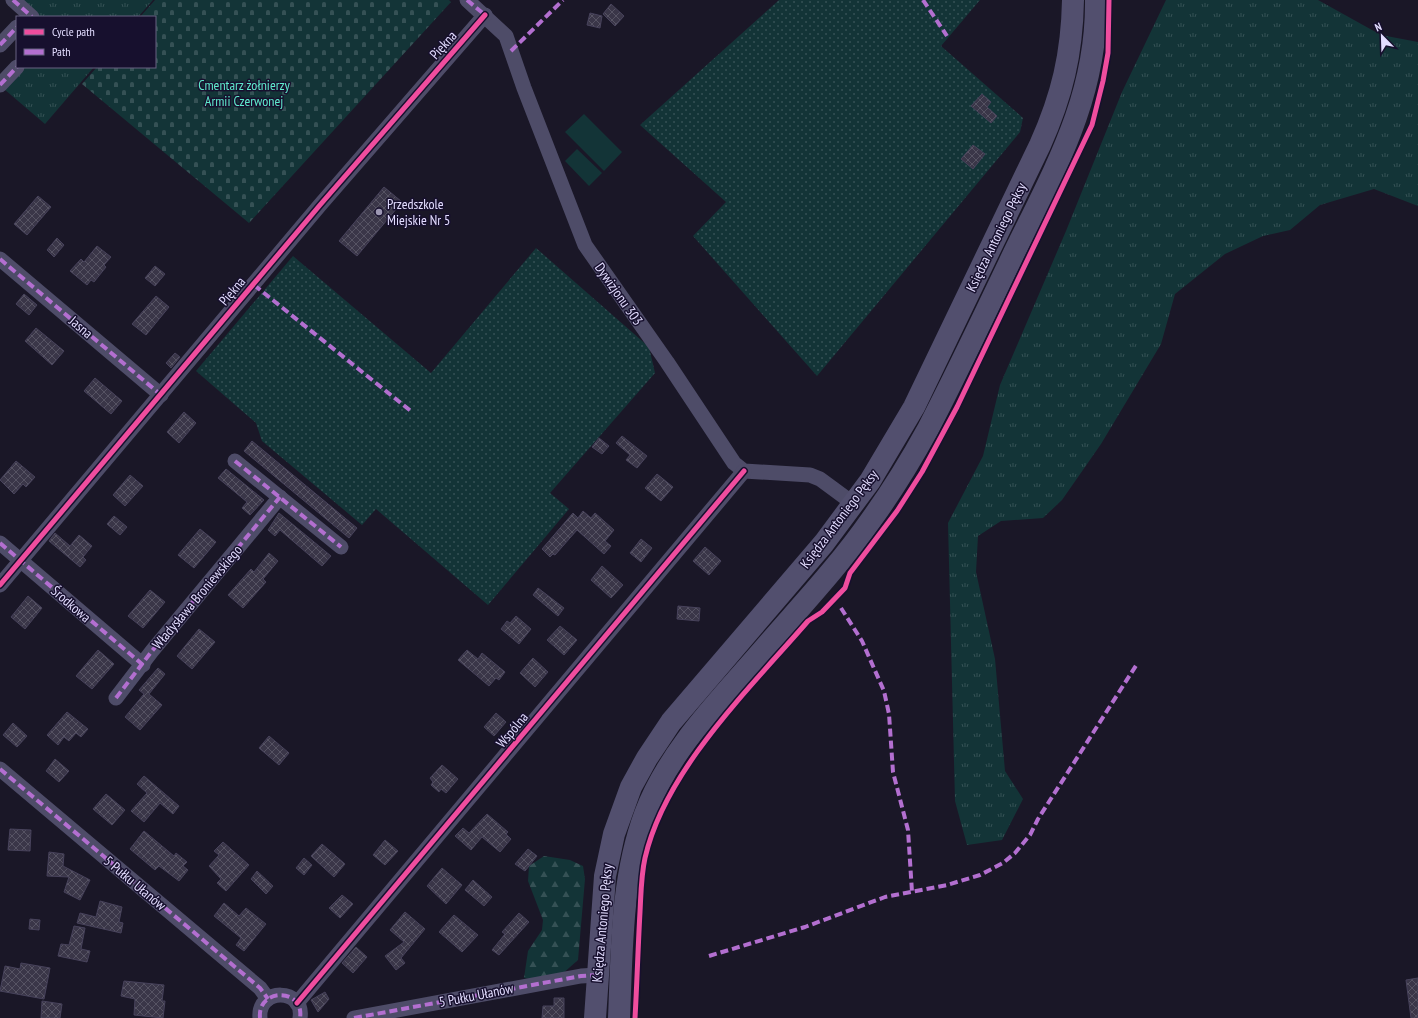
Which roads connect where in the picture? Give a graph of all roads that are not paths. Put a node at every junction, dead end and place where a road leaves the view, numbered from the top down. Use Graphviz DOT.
graph roads {
  1 [pos="12,0"];
  2 [pos="467,0"];
  3 [pos="1073,0"];
  4 [pos="1096,0"];
  5 [pos="485,15"];
  6 [pos="29,16"];
  7 [pos="16,27"];
  8 [pos="0,45"];
  9 [pos="16,67"];
  10 [pos="0,85"];
  11 [pos="0,259"];
  12 [pos="161,395"];
  13 [pos="235,460"];
  14 [pos="744,471"];
  15 [pos="280,497"];
  16 [pos="854,504"];
  17 [pos="0,543"];
  18 [pos="341,547"];
  19 [pos="21,560"];
  20 [pos="0,585"];
  21 [pos="143,665"];
  22 [pos="116,698"];
  23 [pos="0,769"];
  24 [pos="598,975"];
  25 [pos="268,999"];
  26 [pos="297,1003"];
  27 [pos="260,1018"];
  28 [pos="300,1018"];
  29 [pos="354,1018"];
  30 [pos="595,1018"];
  31 [pos="619,1018"];
  1 -- 6 [label="street"];
  2 -- 5 [label="street, Dywizjonu 303"];
  3 -- 16 [label="main road, Księdza Antoniego Pęksy"];
  4 -- 31 [label="main road, Księdza Antoniego Pęksy"];
  5 -- 12 [label="street, Piękna"];
  5 -- 14 [label="street, Dywizjonu 303"];
  7 -- 8 [label="street"];
  9 -- 10 [label="street"];
  11 -- 12 [label="street, Jasna"];
  12 -- 19 [label="street, Piękna"];
  13 -- 15 [label="street"];
  14 -- 16 [label="street"];
  14 -- 26 [label="street, Wspólna"];
  15 -- 18 [label="street"];
  15 -- 21 [label="street, Władysława Broniewskiego"];
  16 -- 24 [label="main road, Księdza Antoniego Pęksy"];
  17 -- 19 [label="street, Środkowa"];
  19 -- 20 [label="street, Piękna"];
  19 -- 21 [label="street, Środkowa"];
  21 -- 22 [label="street, Władysława Broniewskiego"];
  23 -- 25 [label="street, 5 Pułku Ułanów"];
  24 -- 29 [label="street, 5 Pułku Ułanów"];
  24 -- 30 [label="main road, Księdza Antoniego Pęksy"];
  25 -- 26 [label="street"];
  25 -- 27 [label="street"];
  26 -- 28 [label="street"];
}
